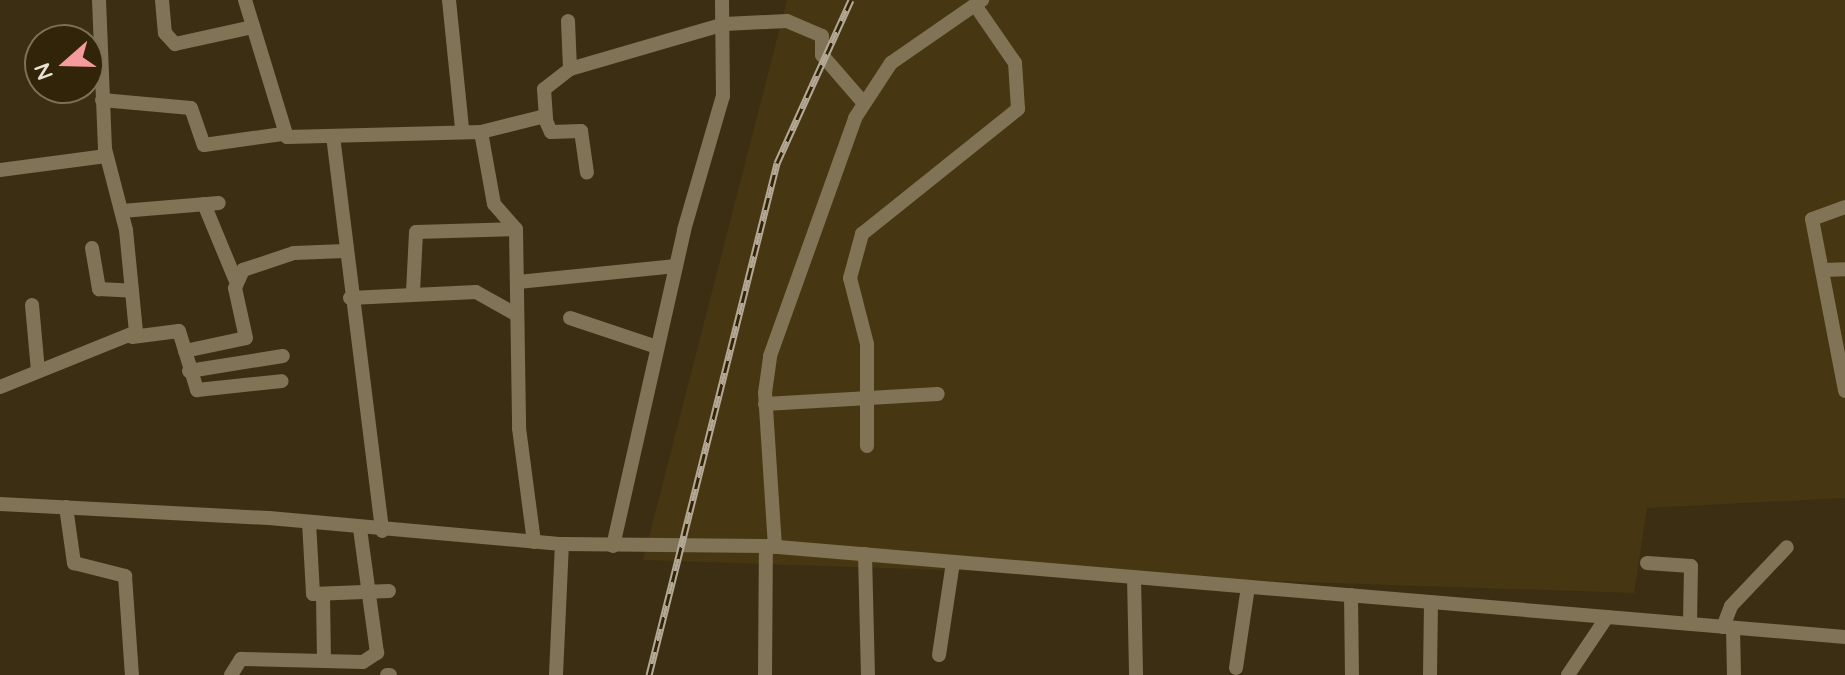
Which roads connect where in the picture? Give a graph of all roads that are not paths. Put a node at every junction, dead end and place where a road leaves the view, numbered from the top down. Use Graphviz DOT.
graph roads {
  1 [pos="99,0"];
  2 [pos="162,0"];
  3 [pos="245,0"];
  4 [pos="449,0"];
  5 [pos="722,0"];
  6 [pos="978,2"];
  7 [pos="568,21"];
  8 [pos="100,24"];
  9 [pos="725,24"];
  10 [pos="253,27"];
  11 [pos="570,69"];
  12 [pos="104,100"];
  13 [pos="862,101"];
  14 [pos="102,104"];
  15 [pos="545,116"];
  16 [pos="462,129"];
  17 [pos="481,132"];
  18 [pos="282,134"];
  19 [pos="333,136"];
  20 [pos="106,156"];
  21 [pos="0,170"];
  22 [pos="587,173"];
  23 [pos="1845,207"];
  24 [pos="122,211"];
  25 [pos="516,229"];
  26 [pos="92,248"];
  27 [pos="345,251"];
  28 [pos="676,266"];
  29 [pos="1845,269"];
  30 [pos="1822,270"];
  31 [pos="235,279"];
  32 [pos="518,282"];
  33 [pos="132,291"];
  34 [pos="413,292"];
  35 [pos="350,298"];
  36 [pos="32,305"];
  37 [pos="517,315"];
  38 [pos="570,318"];
  39 [pos="132,337"];
  40 [pos="657,347"];
  41 [pos="185,351"];
  42 [pos="283,356"];
  43 [pos="38,371"];
  44 [pos="189,371"];
  45 [pos="282,381"];
  46 [pos="0,387"];
  47 [pos="1845,391"];
  48 [pos="938,394"];
  49 [pos="870,400"];
  50 [pos="765,404"];
  51 [pos="867,446"];
  52 [pos="0,504"];
  53 [pos="66,507"];
  54 [pos="309,522"];
  55 [pos="360,529"];
  56 [pos="382,531"];
  57 [pos="534,542"];
  58 [pos="562,544"];
  59 [pos="613,546"];
  60 [pos="770,546"];
  61 [pos="1787,547"];
  62 [pos="865,554"];
  63 [pos="953,562"];
  64 [pos="1647,563"];
  65 [pos="1134,577"];
  66 [pos="1248,587"];
  67 [pos="389,591"];
  68 [pos="370,593"];
  69 [pos="1351,595"];
  70 [pos="323,597"];
  71 [pos="1431,602"];
  72 [pos="1607,617"];
  73 [pos="1690,624"];
  74 [pos="1728,628"];
  75 [pos="1845,637"];
  76 [pos="939,655"];
  77 [pos="324,661"];
  78 [pos="1236,668"];
  79 [pos="132,675"];
  80 [pos="231,675"];
  81 [pos="556,675"];
  82 [pos="765,675"];
  83 [pos="868,675"];
  84 [pos="1136,675"];
  85 [pos="1352,675"];
  86 [pos="1430,675"];
  87 [pos="1568,675"];
  88 [pos="1734,675"];
  1 -- 8 [label="street"];
  2 -- 10 [label="street"];
  3 -- 10 [label="street"];
  4 -- 16 [label="street"];
  5 -- 9 [label="street"];
  6 -- 13 [label="street"];
  6 -- 49 [label="street"];
  7 -- 11 [label="street"];
  9 -- 11 [label="street"];
  9 -- 13 [label="street"];
  9 -- 28 [label="street"];
  10 -- 18 [label="street"];
  11 -- 15 [label="street"];
  12 -- 18 [label="street"];
  13 -- 50 [label="street"];
  14 -- 20 [label="street"];
  15 -- 17 [label="street"];
  15 -- 22 [label="street"];
  16 -- 17 [label="street"];
  16 -- 19 [label="street"];
  17 -- 25 [label="street"];
  18 -- 19 [label="street"];
  19 -- 27 [label="street"];
  20 -- 21 [label="street"];
  20 -- 24 [label="street"];
  23 -- 30 [label="street"];
  24 -- 31 [label="street"];
  24 -- 33 [label="street"];
  25 -- 32 [label="street"];
  25 -- 34 [label="street"];
  26 -- 33 [label="street"];
  27 -- 31 [label="street"];
  27 -- 35 [label="street"];
  28 -- 32 [label="street"];
  28 -- 40 [label="street"];
  29 -- 30 [label="street"];
  30 -- 47 [label="street"];
  31 -- 41 [label="street"];
  32 -- 37 [label="street"];
  33 -- 39 [label="street"];
  34 -- 35 [label="street"];
  34 -- 37 [label="street"];
  35 -- 56 [label="street"];
  36 -- 43 [label="street"];
  37 -- 57 [label="street"];
  38 -- 40 [label="street"];
  39 -- 41 [label="street"];
  39 -- 43 [label="street"];
  40 -- 59 [label="street"];
  41 -- 44 [label="street"];
  42 -- 44 [label="street"];
  43 -- 46 [label="street"];
  44 -- 45 [label="street"];
  48 -- 49 [label="street"];
  49 -- 50 [label="street"];
  49 -- 51 [label="street"];
  50 -- 60 [label="street"];
  52 -- 53 [label="street"];
  53 -- 54 [label="street"];
  53 -- 79 [label="street"];
  54 -- 55 [label="street"];
  54 -- 70 [label="street"];
  55 -- 56 [label="street"];
  55 -- 68 [label="street"];
  56 -- 57 [label="street"];
  57 -- 58 [label="street"];
  58 -- 59 [label="street"];
  58 -- 81 [label="street"];
  59 -- 60 [label="street"];
  60 -- 62 [label="street"];
  60 -- 82 [label="street"];
  61 -- 74 [label="street"];
  62 -- 63 [label="street"];
  62 -- 83 [label="street"];
  63 -- 65 [label="street"];
  63 -- 76 [label="street"];
  64 -- 73 [label="street"];
  65 -- 66 [label="street"];
  65 -- 84 [label="street"];
  66 -- 69 [label="street"];
  66 -- 78 [label="street"];
  67 -- 68 [label="street"];
  68 -- 70 [label="street"];
  68 -- 77 [label="street"];
  69 -- 71 [label="street"];
  69 -- 85 [label="street"];
  70 -- 77 [label="street"];
  71 -- 72 [label="street"];
  71 -- 86 [label="street"];
  72 -- 73 [label="street"];
  72 -- 87 [label="street"];
  73 -- 74 [label="street"];
  74 -- 75 [label="street"];
  74 -- 88 [label="street"];
  77 -- 80 [label="street"];
}
